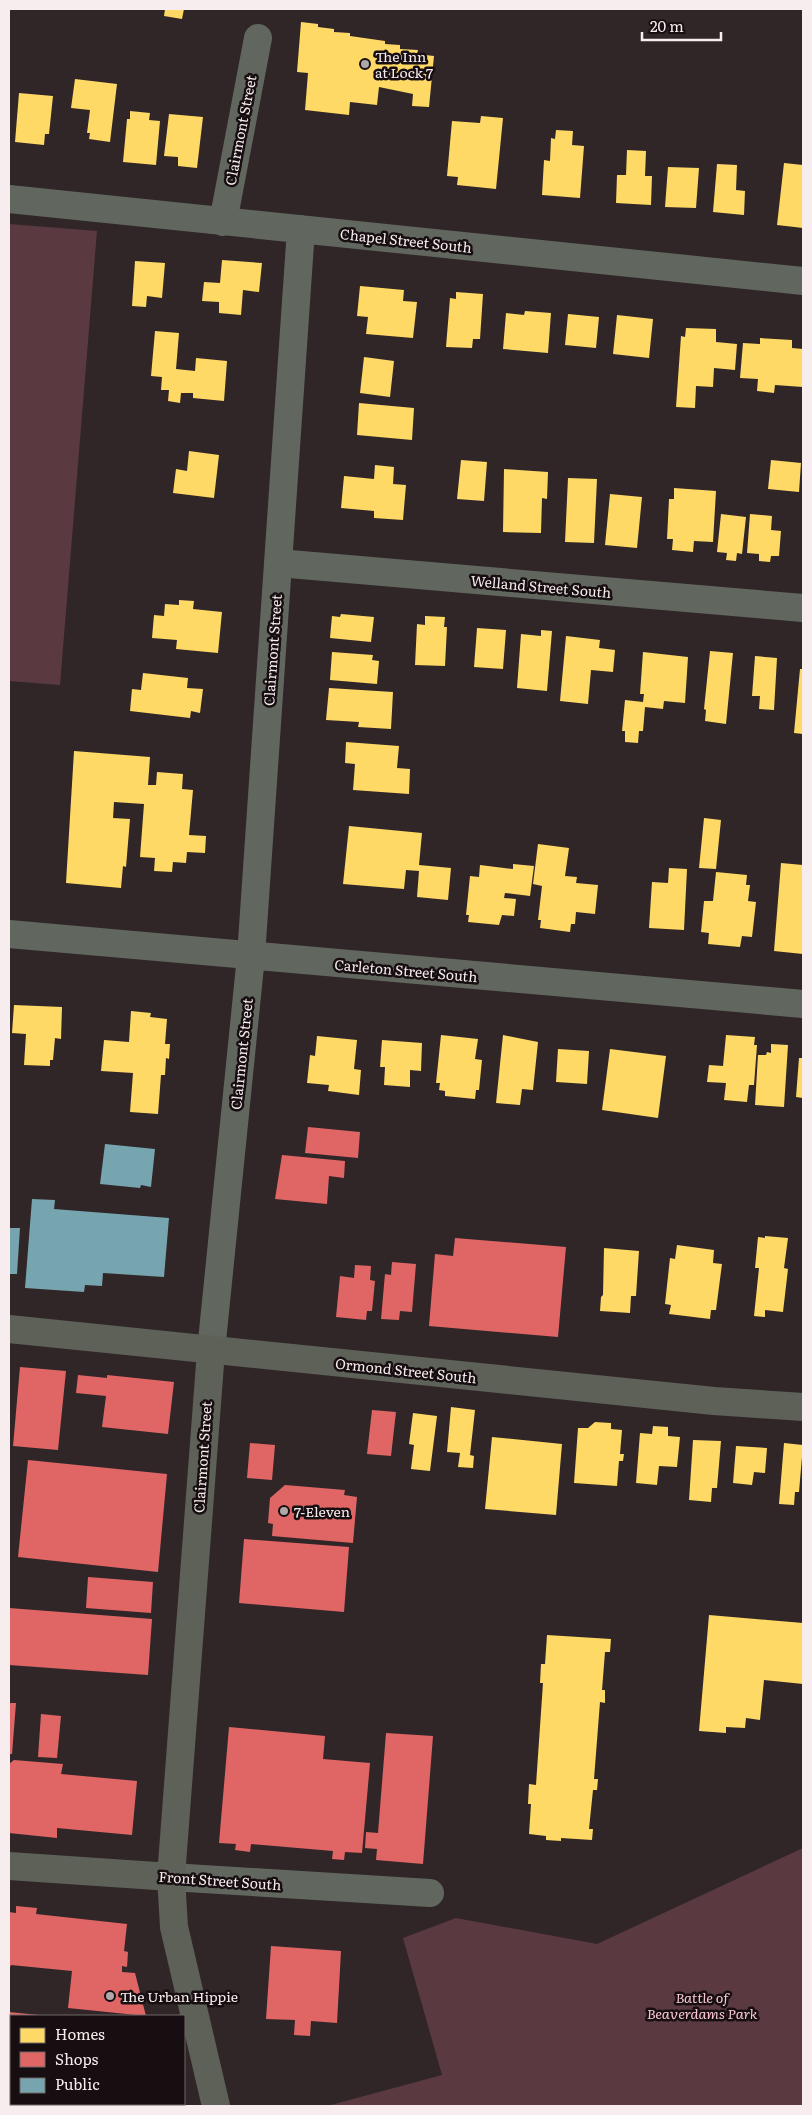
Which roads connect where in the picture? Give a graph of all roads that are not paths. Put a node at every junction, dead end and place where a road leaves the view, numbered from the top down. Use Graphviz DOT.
graph roads {
  1 [pos="258,38"];
  2 [pos="9,200"];
  3 [pos="223,222"];
  4 [pos="301,230"];
  5 [pos="803,281"];
  6 [pos="278,563"];
  7 [pos="803,608"];
  8 [pos="9,934"];
  9 [pos="251,956"];
  10 [pos="803,1004"];
  11 [pos="9,1329"];
  12 [pos="210,1351"];
  13 [pos="803,1407"];
  14 [pos="9,1866"];
  15 [pos="171,1877"];
  16 [pos="430,1893"];
  17 [pos="216,2106"];
  1 -- 3 [label="street, Clairmont Street"];
  2 -- 3 [label="street, Chapel Street South"];
  3 -- 4 [label="street, Chapel Street South"];
  4 -- 5 [label="street, Chapel Street South"];
  4 -- 6 [label="street, Clairmont Street"];
  6 -- 7 [label="street, Welland Street South"];
  6 -- 9 [label="street, Clairmont Street"];
  8 -- 9 [label="street, Carleton Street South"];
  9 -- 10 [label="street, Carleton Street South"];
  9 -- 12 [label="street, Clairmont Street"];
  11 -- 12 [label="street, Ormond Street South"];
  12 -- 13 [label="street, Ormond Street South"];
  12 -- 15 [label="street, Clairmont Street"];
  14 -- 15 [label="street, Front Street South"];
  15 -- 16 [label="street, Front Street South"];
  15 -- 17 [label="street, Clairmont Street"];
}
